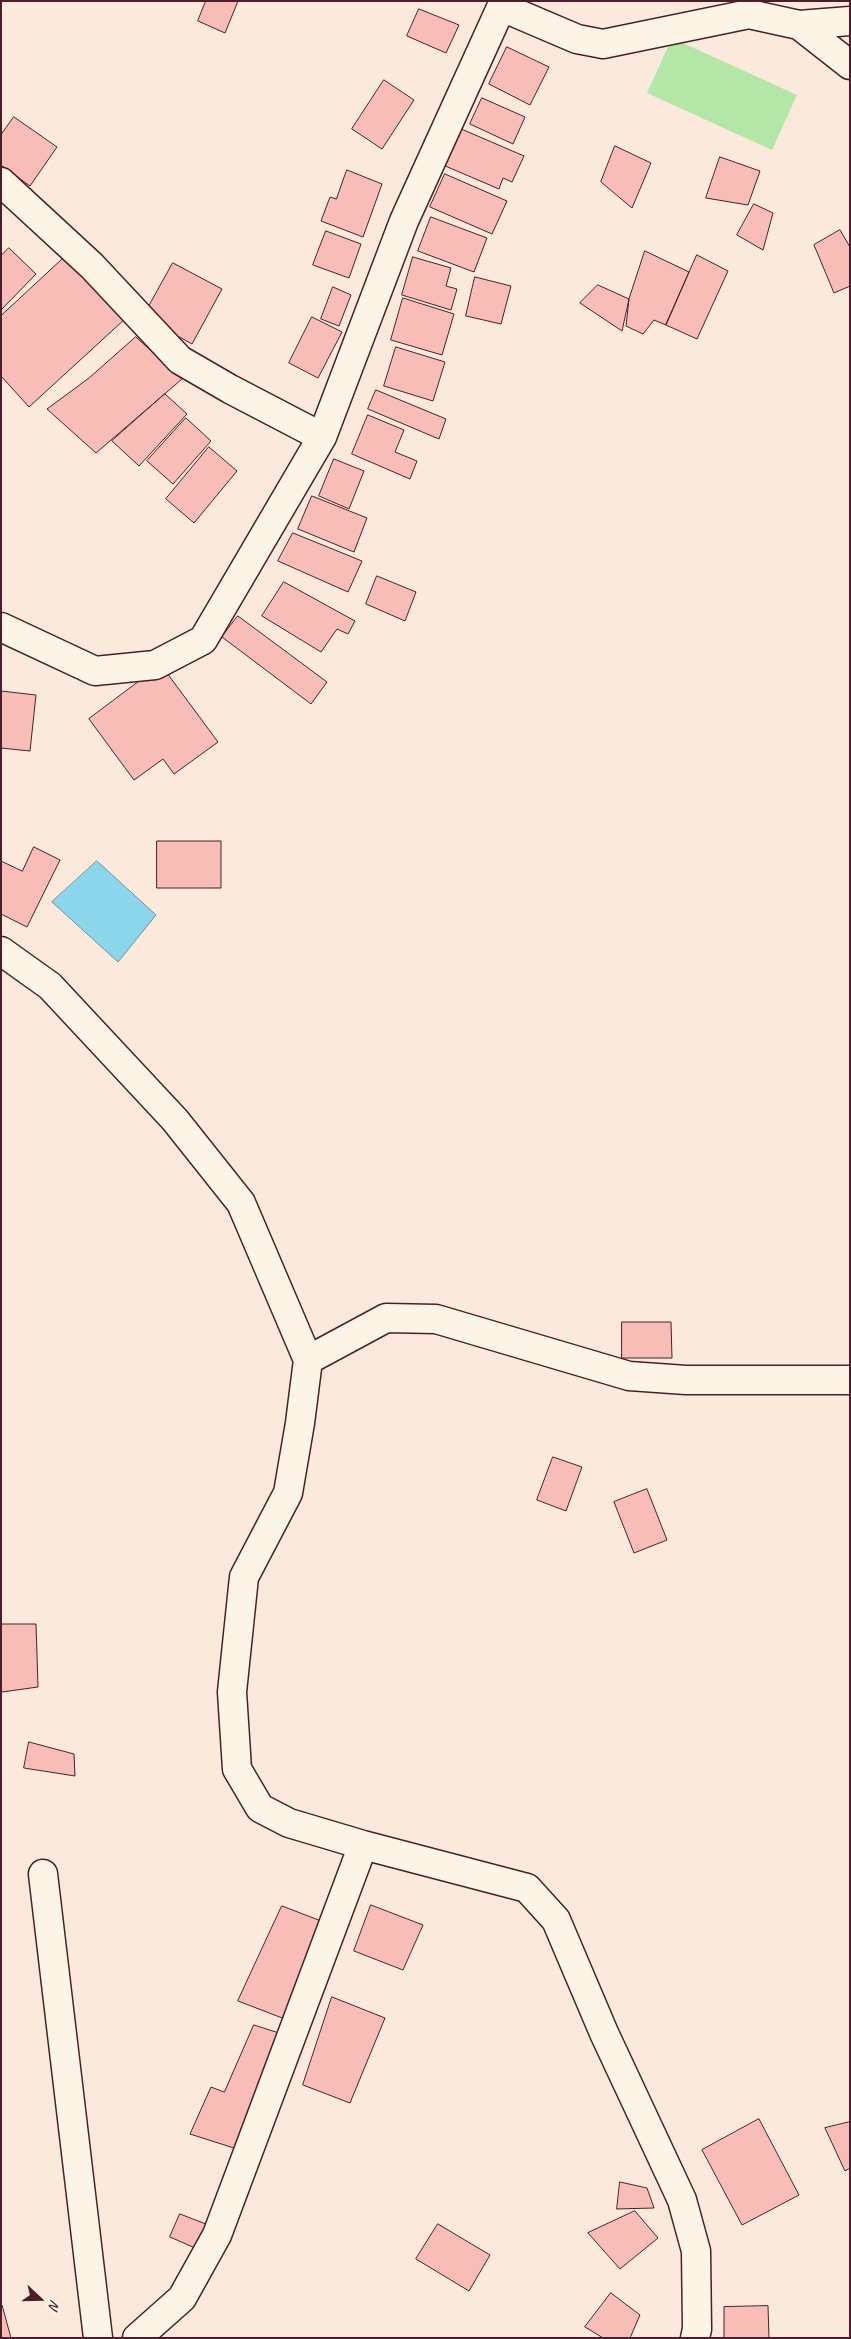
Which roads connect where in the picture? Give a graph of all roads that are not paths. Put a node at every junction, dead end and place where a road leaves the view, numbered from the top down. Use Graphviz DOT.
graph roads {
  1 [pos="503,4"];
  2 [pos="750,8"];
  3 [pos="850,22"];
  4 [pos="799,25"];
  5 [pos="850,65"];
  6 [pos="1,182"];
  7 [pos="322,437"];
  8 [pos="1,627"];
  9 [pos="1,951"];
  10 [pos="308,1360"];
  11 [pos="850,1380"];
  12 [pos="363,1845"];
  13 [pos="42,1874"];
  14 [pos="98,2338"];
  15 [pos="136,2338"];
  16 [pos="695,2338"];
  1 -- 2 [label="street"];
  1 -- 7 [label="street"];
  2 -- 4 [label="street"];
  3 -- 4 [label="street"];
  4 -- 5 [label="street"];
  6 -- 7 [label="street"];
  7 -- 8 [label="street"];
  9 -- 10 [label="street"];
  10 -- 11 [label="street"];
  10 -- 12 [label="street"];
  12 -- 15 [label="street"];
  12 -- 16 [label="street"];
  13 -- 14 [label="street"];
}
